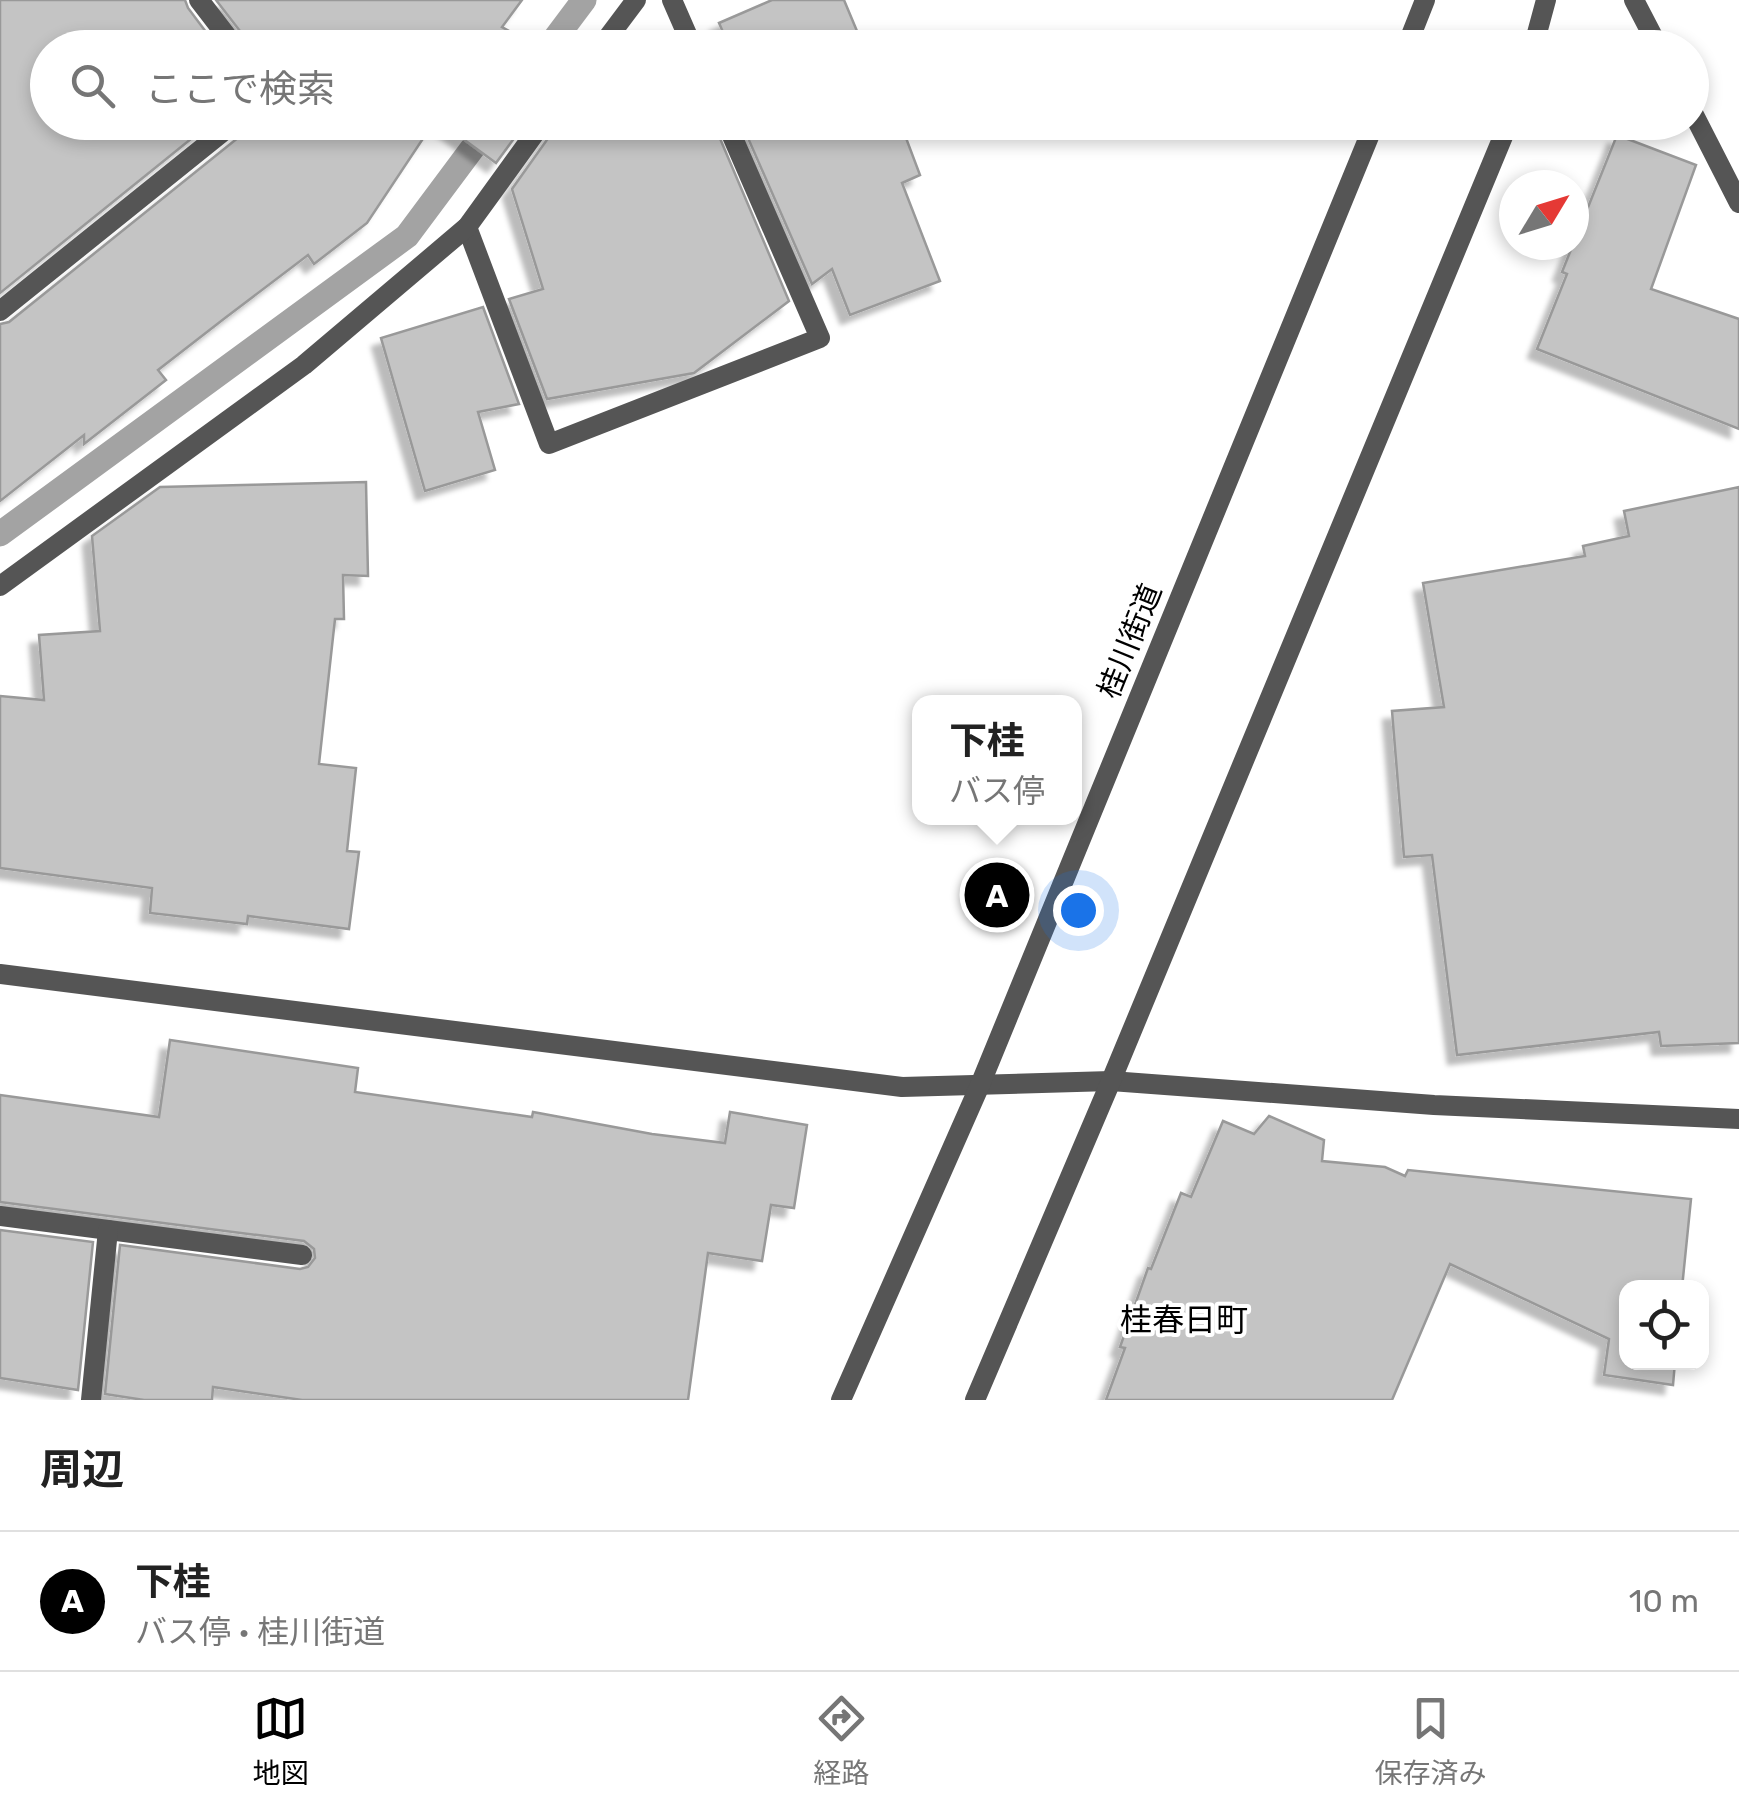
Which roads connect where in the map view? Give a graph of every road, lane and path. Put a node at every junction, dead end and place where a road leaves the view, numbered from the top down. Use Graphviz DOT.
graph roads {
  1 [pos="199,0"];
  2 [pos="636,0"];
  3 [pos="672,0"];
  4 [pos="1425,0"];
  5 [pos="1546,0"];
  6 [pos="1634,0"];
  7 [pos="222,30"];
  8 [pos="614,30"];
  9 [pos="685,30"];
  10 [pos="1413,30"];
  11 [pos="1538,30"];
  12 [pos="1650,30"];
  13 [pos="213,140"];
  14 [pos="530,140"];
  15 [pos="734,140"];
  16 [pos="1368,140"];
  17 [pos="1502,140"];
  18 [pos="1707,140"];
  19 [pos="1739,203"];
  20 [pos="467,227"];
  21 [pos="0,311"];
  22 [pos="0,586"];
  23 [pos="0,974"];
  24 [pos="1111,1081"];
  25 [pos="980,1085"];
  26 [pos="1739,1120"];
  27 [pos="0,1216"];
  28 [pos="108,1230"];
  29 [pos="302,1255"];
  30 [pos="91,1400"];
  31 [pos="841,1400"];
  32 [pos="975,1400"];
  1 -- 7 [label="street"];
  2 -- 8 [label="street"];
  3 -- 9 [label="street"];
  4 -- 10 [label="street"];
  5 -- 11 [label="street"];
  6 -- 12 [label="street"];
  13 -- 21 [label="street"];
  14 -- 20 [label="street"];
  15 -- 20 [label="street"];
  16 -- 25 [label="street, 桂川街道"];
  17 -- 24 [label="street"];
  18 -- 19 [label="street"];
  20 -- 22 [label="street"];
  23 -- 25 [label="street"];
  24 -- 25 [label="street"];
  24 -- 26 [label="street"];
  24 -- 32 [label="street"];
  25 -- 31 [label="street, 桂川街道"];
  27 -- 28 [label="street"];
  28 -- 29 [label="street"];
  28 -- 30 [label="street"];
}
